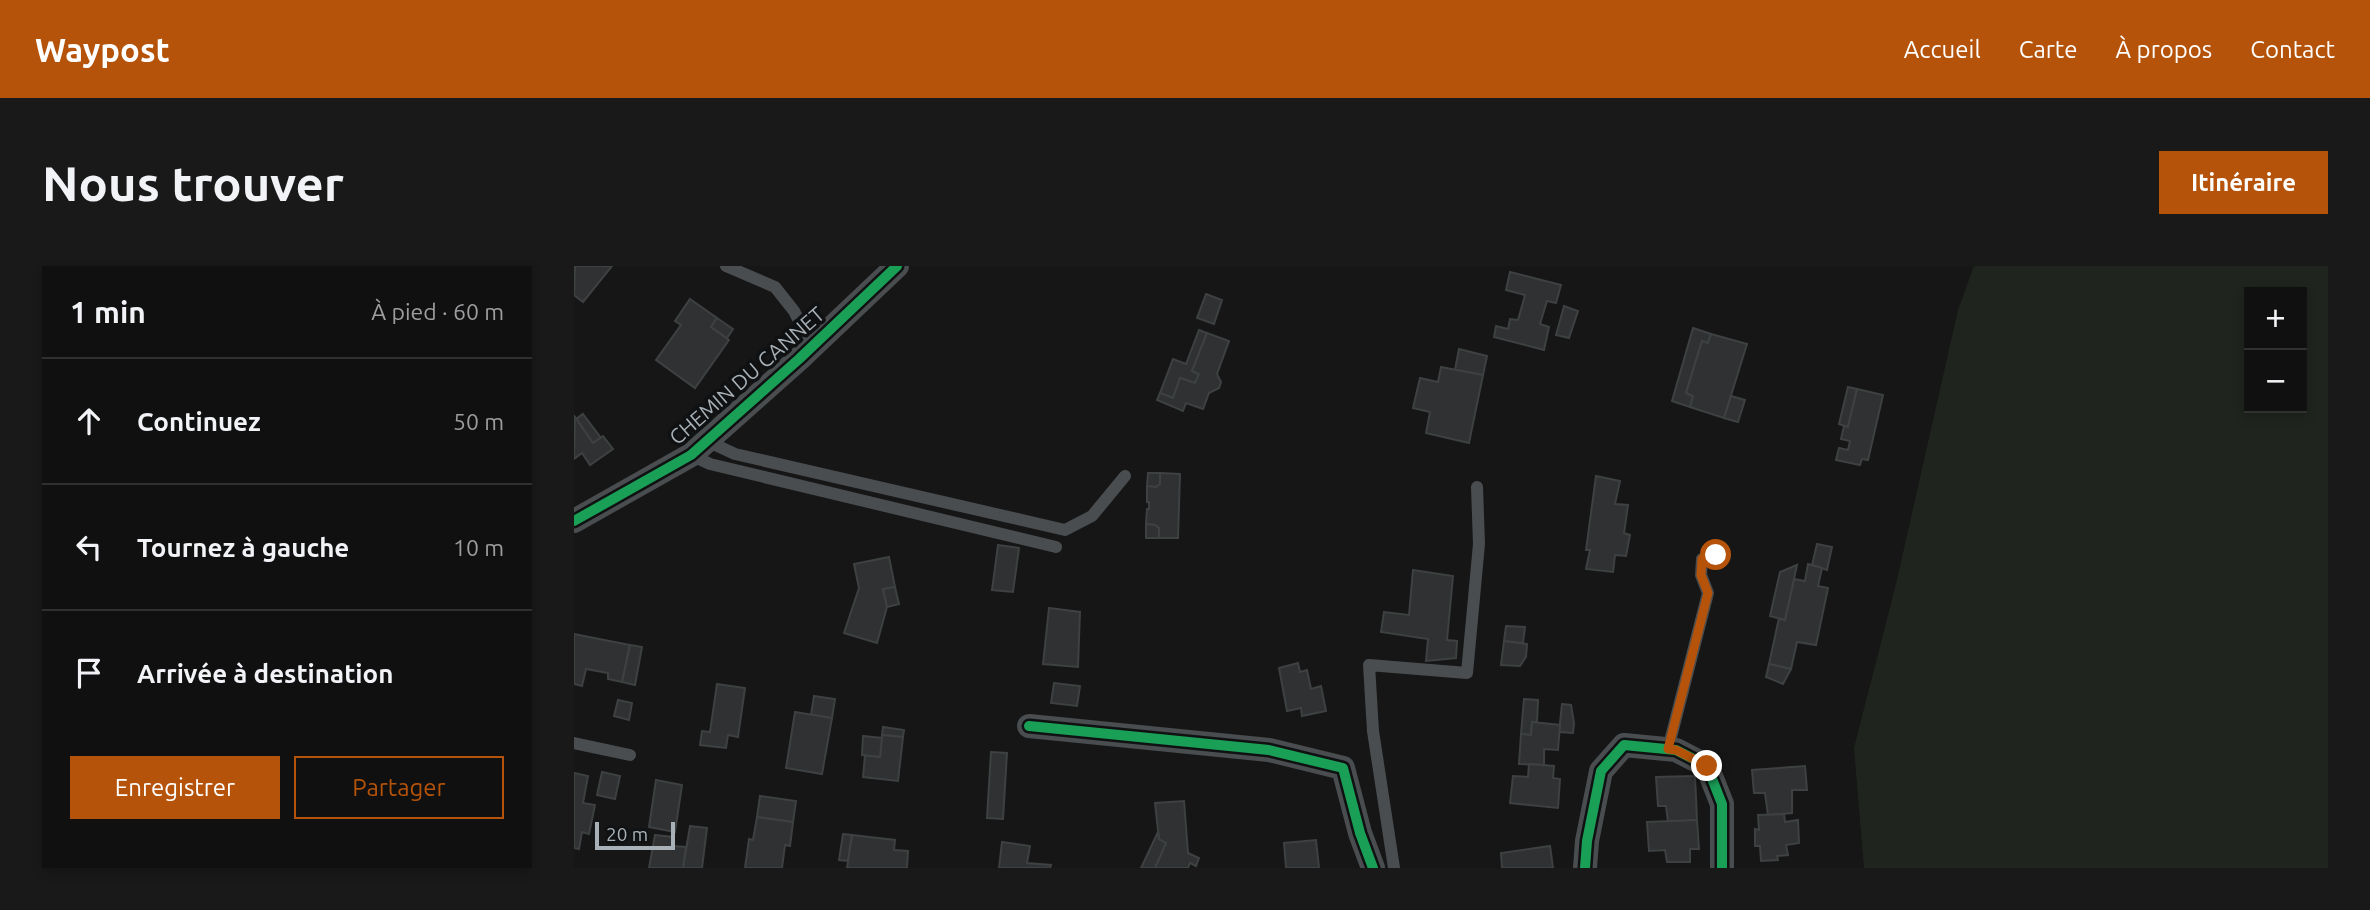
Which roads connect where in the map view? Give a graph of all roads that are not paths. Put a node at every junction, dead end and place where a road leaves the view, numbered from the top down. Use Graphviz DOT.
graph roads {
  1 [pos="726,266"];
  2 [pos="897,266"];
  3 [pos="812,346"];
  4 [pos="699,448"];
  5 [pos="1125,476"];
  6 [pos="1477,487"];
  7 [pos="574,521"];
  8 [pos="1056,547"];
  9 [pos="1716,555"];
  10 [pos="1029,726"];
  11 [pos="574,743"];
  12 [pos="1668,749"];
  13 [pos="630,755"];
  14 [pos="1373,868"];
  15 [pos="1394,868"];
  16 [pos="1585,868"];
  17 [pos="1722,868"];
  1 -- 3 [label="lane"];
  2 -- 3 [label="street, CHEMIN DU CANNET"];
  3 -- 4 [label="street, CHEMIN DU CANNET"];
  4 -- 5 [label="lane"];
  4 -- 7 [label="street, CHEMIN DU CANNET"];
  4 -- 8 [label="lane"];
  6 -- 15 [label="lane"];
  9 -- 12 [label="lane"];
  10 -- 14 [label="street"];
  11 -- 13 [label="lane"];
  12 -- 16 [label="street"];
  12 -- 17 [label="street"];
}
